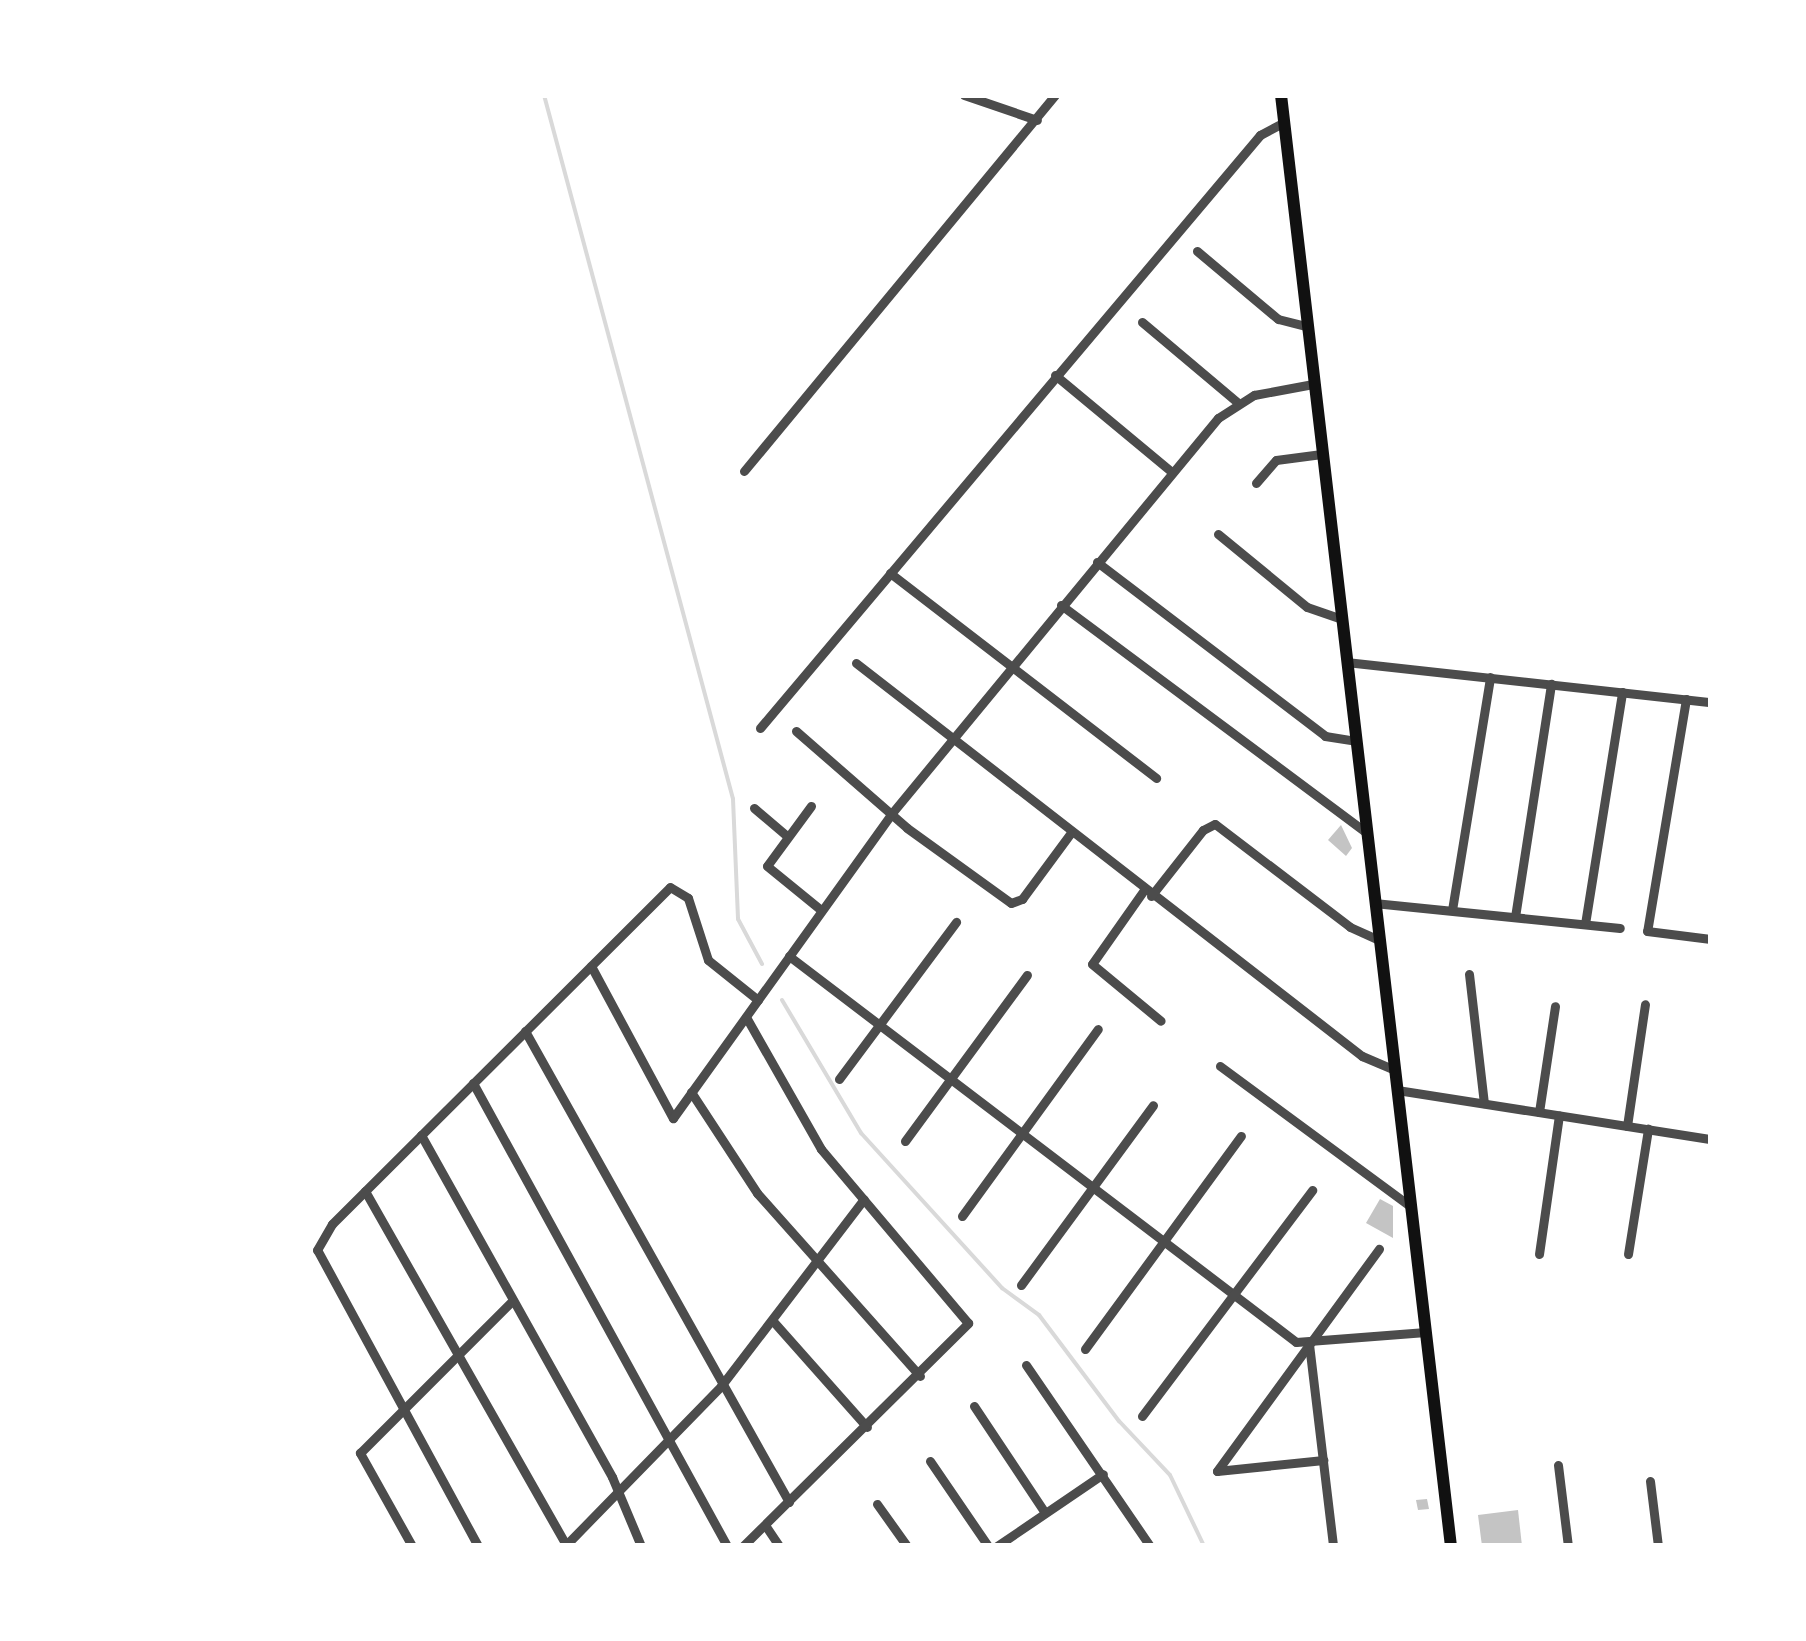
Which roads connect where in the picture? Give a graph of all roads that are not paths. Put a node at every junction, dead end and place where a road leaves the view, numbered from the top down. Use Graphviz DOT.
graph roads {
  1 [pos="964,95"];
  2 [pos="1056,95"];
  3 [pos="1280,95"];
  4 [pos="1037,120"];
  5 [pos="1283,123"];
  6 [pos="1198,251"];
  7 [pos="1142,322"];
  8 [pos="1306,326"];
  9 [pos="1055,375"];
  10 [pos="1314,384"];
  11 [pos="1236,402"];
  12 [pos="1322,454"];
  13 [pos="744,471"];
  14 [pos="1172,472"];
  15 [pos="1256,483"];
  16 [pos="1218,534"];
  17 [pos="1096,562"];
  18 [pos="890,573"];
  19 [pos="1061,605"];
  20 [pos="1341,619"];
  21 [pos="1345,662"];
  22 [pos="856,663"];
  23 [pos="1009,668"];
  24 [pos="1490,677"];
  25 [pos="1551,684"];
  26 [pos="1622,692"];
  27 [pos="1686,699"];
  28 [pos="1711,702"];
  29 [pos="760,728"];
  30 [pos="796,731"];
  31 [pos="950,742"];
  32 [pos="1356,742"];
  33 [pos="1156,778"];
  34 [pos="811,806"];
  35 [pos="754,808"];
  36 [pos="892,813"];
  37 [pos="1366,832"];
  38 [pos="1070,834"];
  39 [pos="787,836"];
  40 [pos="1148,893"];
  41 [pos="1373,903"];
  42 [pos="820,910"];
  43 [pos="1452,910"];
  44 [pos="1516,917"];
  45 [pos="956,922"];
  46 [pos="1584,924"];
  47 [pos="1620,928"];
  48 [pos="1711,939"];
  49 [pos="1379,940"];
  50 [pos="789,956"];
  51 [pos="590,966"];
  52 [pos="1469,974"];
  53 [pos="1027,976"];
  54 [pos="758,1000"];
  55 [pos="1646,1004"];
  56 [pos="1555,1006"];
  57 [pos="746,1017"];
  58 [pos="1161,1020"];
  59 [pos="878,1026"];
  60 [pos="1098,1029"];
  61 [pos="525,1031"];
  62 [pos="1220,1066"];
  63 [pos="1394,1070"];
  64 [pos="839,1079"];
  65 [pos="950,1080"];
  66 [pos="474,1083"];
  67 [pos="1397,1090"];
  68 [pos="691,1092"];
  69 [pos="1484,1103"];
  70 [pos="1153,1106"];
  71 [pos="1538,1112"];
  72 [pos="1559,1115"];
  73 [pos="1627,1126"];
  74 [pos="1648,1129"];
  75 [pos="1022,1133"];
  76 [pos="421,1135"];
  77 [pos="1241,1136"];
  78 [pos="1711,1139"];
  79 [pos="905,1142"];
  80 [pos="1093,1186"];
  81 [pos="365,1190"];
  82 [pos="1312,1190"];
  83 [pos="864,1199"];
  84 [pos="1411,1207"];
  85 [pos="962,1216"];
  86 [pos="1164,1240"];
  87 [pos="1379,1250"];
  88 [pos="1539,1254"];
  89 [pos="1628,1254"];
  90 [pos="816,1262"];
  91 [pos="1021,1284"];
  92 [pos="1234,1294"];
  93 [pos="513,1300"];
  94 [pos="772,1320"];
  95 [pos="1426,1332"];
  96 [pos="1309,1344"];
  97 [pos="1084,1349"];
  98 [pos="458,1354"];
  99 [pos="1026,1365"];
  100 [pos="920,1376"];
  101 [pos="721,1386"];
  102 [pos="974,1406"];
  103 [pos="403,1410"];
  104 [pos="1142,1416"];
  105 [pos="867,1427"];
  106 [pos="669,1442"];
  107 [pos="930,1460"];
  108 [pos="1323,1460"];
  109 [pos="1558,1465"];
  110 [pos="1103,1474"];
  111 [pos="1650,1481"];
  112 [pos="616,1494"];
  113 [pos="789,1502"];
  114 [pos="877,1504"];
  115 [pos="1045,1513"];
  116 [pos="765,1525"];
  117 [pos="412,1546"];
  118 [pos="478,1546"];
  119 [pos="566,1546"];
  120 [pos="641,1546"];
  121 [pos="727,1546"];
  122 [pos="743,1546"];
  123 [pos="780,1546"];
  124 [pos="906,1546"];
  125 [pos="988,1546"];
  126 [pos="997,1546"];
  127 [pos="1150,1546"];
  128 [pos="1332,1546"];
  129 [pos="1451,1546"];
  130 [pos="1568,1546"];
  131 [pos="1658,1546"];
  1 -- 4 [label="street"];
  2 -- 4 [label="street"];
  3 -- 5 [label="main road"];
  4 -- 13 [label="street"];
  5 -- 8 [label="main road"];
  5 -- 9 [label="street"];
  6 -- 8 [label="street"];
  7 -- 11 [label="street"];
  8 -- 10 [label="main road"];
  9 -- 14 [label="street"];
  9 -- 18 [label="street"];
  10 -- 11 [label="street"];
  10 -- 12 [label="main road"];
  11 -- 14 [label="street"];
  12 -- 15 [label="street"];
  12 -- 20 [label="main road"];
  14 -- 17 [label="street"];
  16 -- 20 [label="street"];
  17 -- 19 [label="street"];
  17 -- 32 [label="street"];
  18 -- 23 [label="street"];
  18 -- 29 [label="street"];
  19 -- 23 [label="street"];
  19 -- 37 [label="street"];
  20 -- 21 [label="main road"];
  21 -- 24 [label="street"];
  21 -- 32 [label="main road"];
  22 -- 31 [label="street"];
  23 -- 31 [label="street"];
  23 -- 33 [label="street"];
  24 -- 25 [label="street"];
  24 -- 43 [label="street"];
  25 -- 26 [label="street"];
  25 -- 44 [label="street"];
  26 -- 27 [label="street"];
  26 -- 46 [label="street"];
  27 -- 28 [label="street"];
  27 -- 48 [label="street"];
  30 -- 36 [label="street"];
  31 -- 36 [label="street"];
  31 -- 38 [label="street"];
  32 -- 37 [label="main road"];
  34 -- 39 [label="street"];
  35 -- 39 [label="street"];
  36 -- 38 [label="street"];
  36 -- 42 [label="street"];
  37 -- 41 [label="main road"];
  38 -- 40 [label="street"];
  39 -- 42 [label="street"];
  40 -- 49 [label="street"];
  40 -- 58 [label="street"];
  40 -- 63 [label="street"];
  41 -- 43 [label="street"];
  41 -- 49 [label="main road"];
  42 -- 50 [label="street"];
  43 -- 44 [label="street"];
  44 -- 46 [label="street"];
  45 -- 59 [label="street"];
  46 -- 47 [label="street"];
  49 -- 63 [label="main road"];
  50 -- 54 [label="street"];
  50 -- 59 [label="street"];
  51 -- 54 [label="street"];
  51 -- 61 [label="street"];
  51 -- 68 [label="street"];
  52 -- 69 [label="street"];
  53 -- 65 [label="street"];
  54 -- 57 [label="street"];
  55 -- 73 [label="street"];
  56 -- 71 [label="street"];
  57 -- 68 [label="street"];
  57 -- 83 [label="street"];
  59 -- 64 [label="street"];
  59 -- 65 [label="street"];
  60 -- 75 [label="street"];
  61 -- 66 [label="street"];
  61 -- 101 [label="street"];
  62 -- 84 [label="street"];
  63 -- 67 [label="main road"];
  65 -- 75 [label="street"];
  65 -- 79 [label="street"];
  66 -- 76 [label="street"];
  66 -- 106 [label="street"];
  67 -- 69 [label="street"];
  67 -- 84 [label="main road"];
  68 -- 90 [label="street"];
  69 -- 71 [label="street"];
  70 -- 80 [label="street"];
  71 -- 72 [label="street"];
  72 -- 73 [label="street"];
  72 -- 88 [label="street"];
  73 -- 74 [label="street"];
  74 -- 78 [label="street"];
  74 -- 89 [label="street"];
  75 -- 80 [label="street"];
  75 -- 85 [label="street"];
  76 -- 81 [label="street"];
  76 -- 93 [label="street"];
  77 -- 86 [label="street"];
  80 -- 86 [label="street"];
  80 -- 91 [label="street"];
  81 -- 98 [label="street"];
  81 -- 103 [label="street"];
  82 -- 92 [label="street"];
  83 -- 90 [label="street"];
  83 -- 100 [label="street"];
  84 -- 95 [label="main road"];
  86 -- 92 [label="street"];
  86 -- 97 [label="street"];
  87 -- 96 [label="street"];
  90 -- 94 [label="street"];
  90 -- 100 [label="street"];
  92 -- 96 [label="street"];
  92 -- 104 [label="street"];
  93 -- 98 [label="street"];
  93 -- 112 [label="street"];
  94 -- 101 [label="street"];
  94 -- 105 [label="street"];
  95 -- 96 [label="street"];
  95 -- 129 [label="main road"];
  96 -- 108 [label="street"];
  96 -- 108 [label="street"];
  98 -- 103 [label="street"];
  98 -- 119 [label="street"];
  99 -- 110 [label="street"];
  100 -- 105 [label="street"];
  101 -- 106 [label="street"];
  101 -- 113 [label="street"];
  102 -- 115 [label="street"];
  103 -- 117 [label="street"];
  103 -- 118 [label="street"];
  105 -- 113 [label="street"];
  106 -- 112 [label="street"];
  106 -- 121 [label="street"];
  107 -- 125 [label="street"];
  108 -- 128 [label="street"];
  109 -- 130 [label="street"];
  110 -- 115 [label="street"];
  110 -- 127 [label="street"];
  111 -- 131 [label="street"];
  112 -- 119 [label="street"];
  112 -- 120 [label="street"];
  113 -- 116 [label="street"];
  114 -- 124 [label="street"];
  115 -- 126 [label="street"];
  116 -- 122 [label="street"];
  116 -- 123 [label="street"];
}
